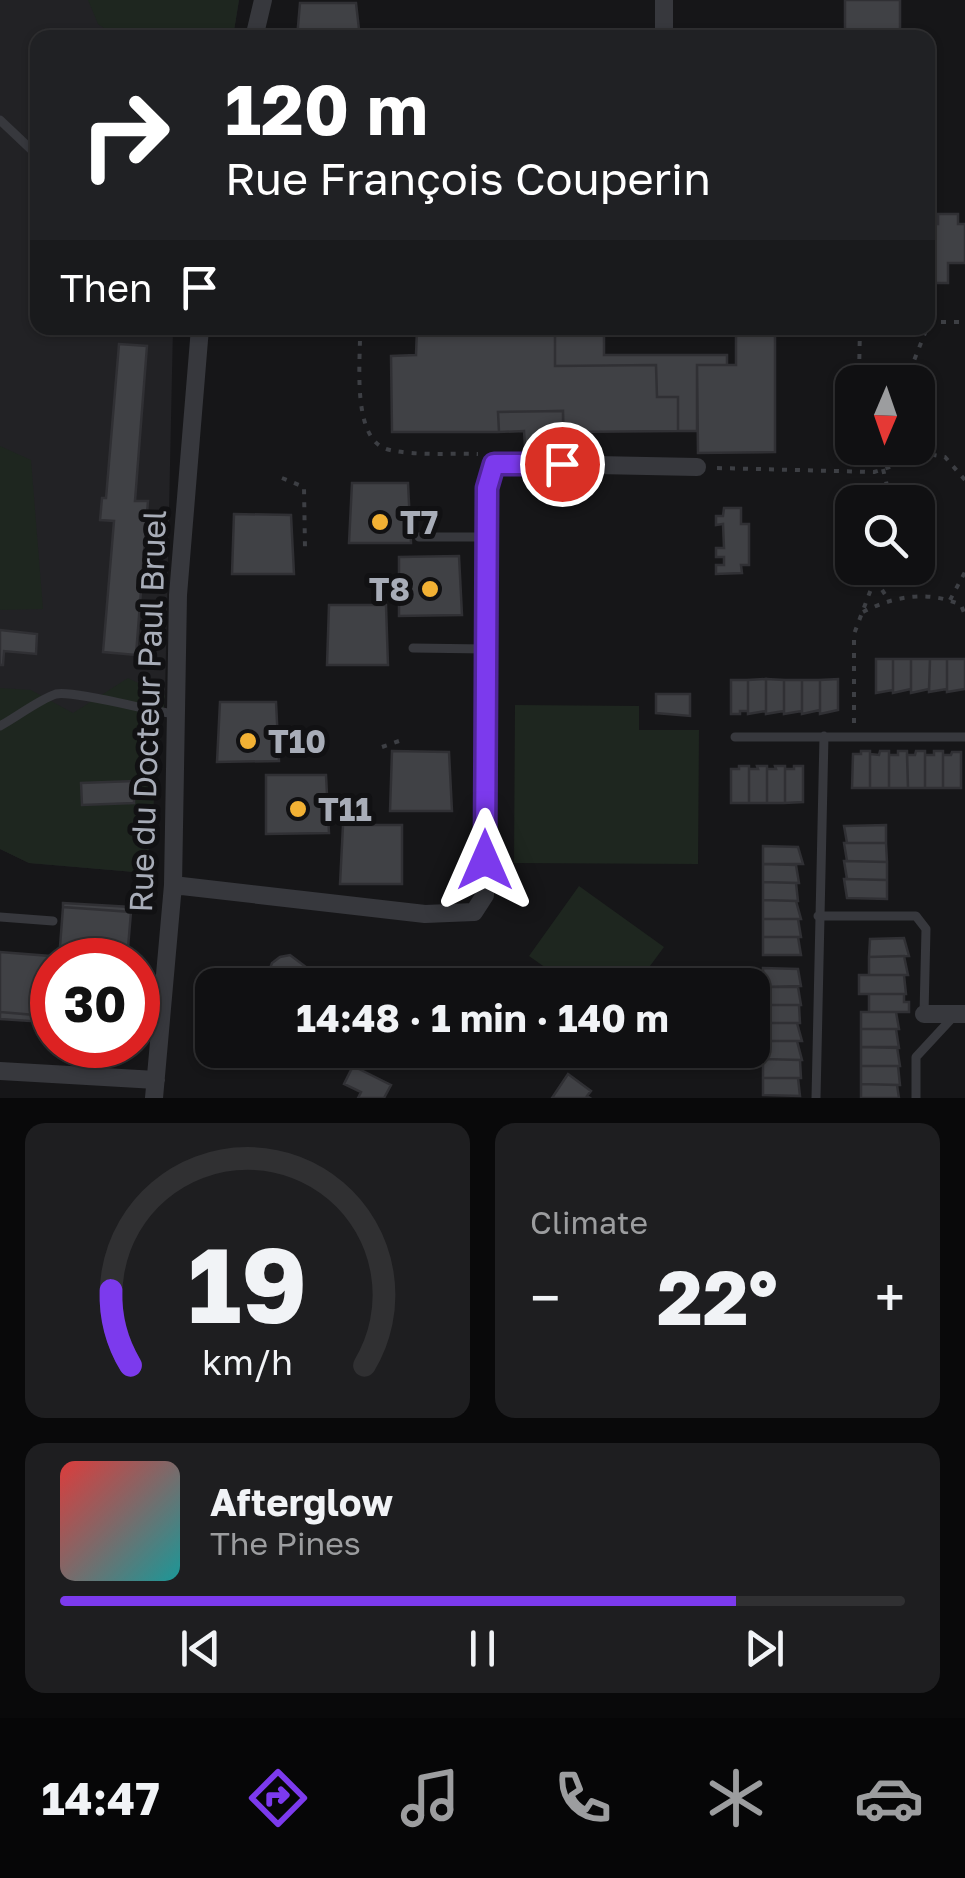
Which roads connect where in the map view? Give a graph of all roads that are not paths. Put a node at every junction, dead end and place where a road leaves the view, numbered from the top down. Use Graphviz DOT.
graph roads {
  1 [pos="263,0"];
  2 [pos="664,0"];
  3 [pos="256,30"];
  4 [pos="664,30"];
  5 [pos="0,120"];
  6 [pos="30,148"];
  7 [pos="199,335"];
  8 [pos="696,467"];
  9 [pos="487,537"];
  10 [pos="420,538"];
  11 [pos="413,648"];
  12 [pos="486,649"];
  13 [pos="175,714"];
  14 [pos="0,726"];
  15 [pos="824,736"];
  16 [pos="735,737"];
  17 [pos="965,737"];
  18 [pos="173,885"];
  19 [pos="818,916"];
  20 [pos="0,917"];
  21 [pos="53,921"];
  22 [pos="924,1014"];
  23 [pos="960,1014"];
  24 [pos="0,1071"];
  25 [pos="155,1089"];
  26 [pos="816,1098"];
  27 [pos="916,1098"];
  1 -- 3 [label="street"];
  2 -- 4 [label="street"];
  5 -- 6 [label="lane"];
  7 -- 13 [label="street, Rue du Docteur Paul Bruel"];
  8 -- 9 [label="street"];
  9 -- 10 [label="lane"];
  9 -- 12 [label="street"];
  11 -- 12 [label="lane"];
  12 -- 18 [label="street"];
  13 -- 14 [label="lane"];
  13 -- 18 [label="street, Rue du Docteur Paul Bruel"];
  15 -- 16 [label="lane"];
  15 -- 17 [label="lane"];
  15 -- 19 [label="lane"];
  18 -- 25 [label="street, Rue du Docteur Paul Bruel"];
  19 -- 22 [label="lane"];
  19 -- 26 [label="lane"];
  20 -- 21 [label="lane"];
  22 -- 23 [label="street"];
  23 -- 27 [label="lane"];
  24 -- 25 [label="street"];
}
